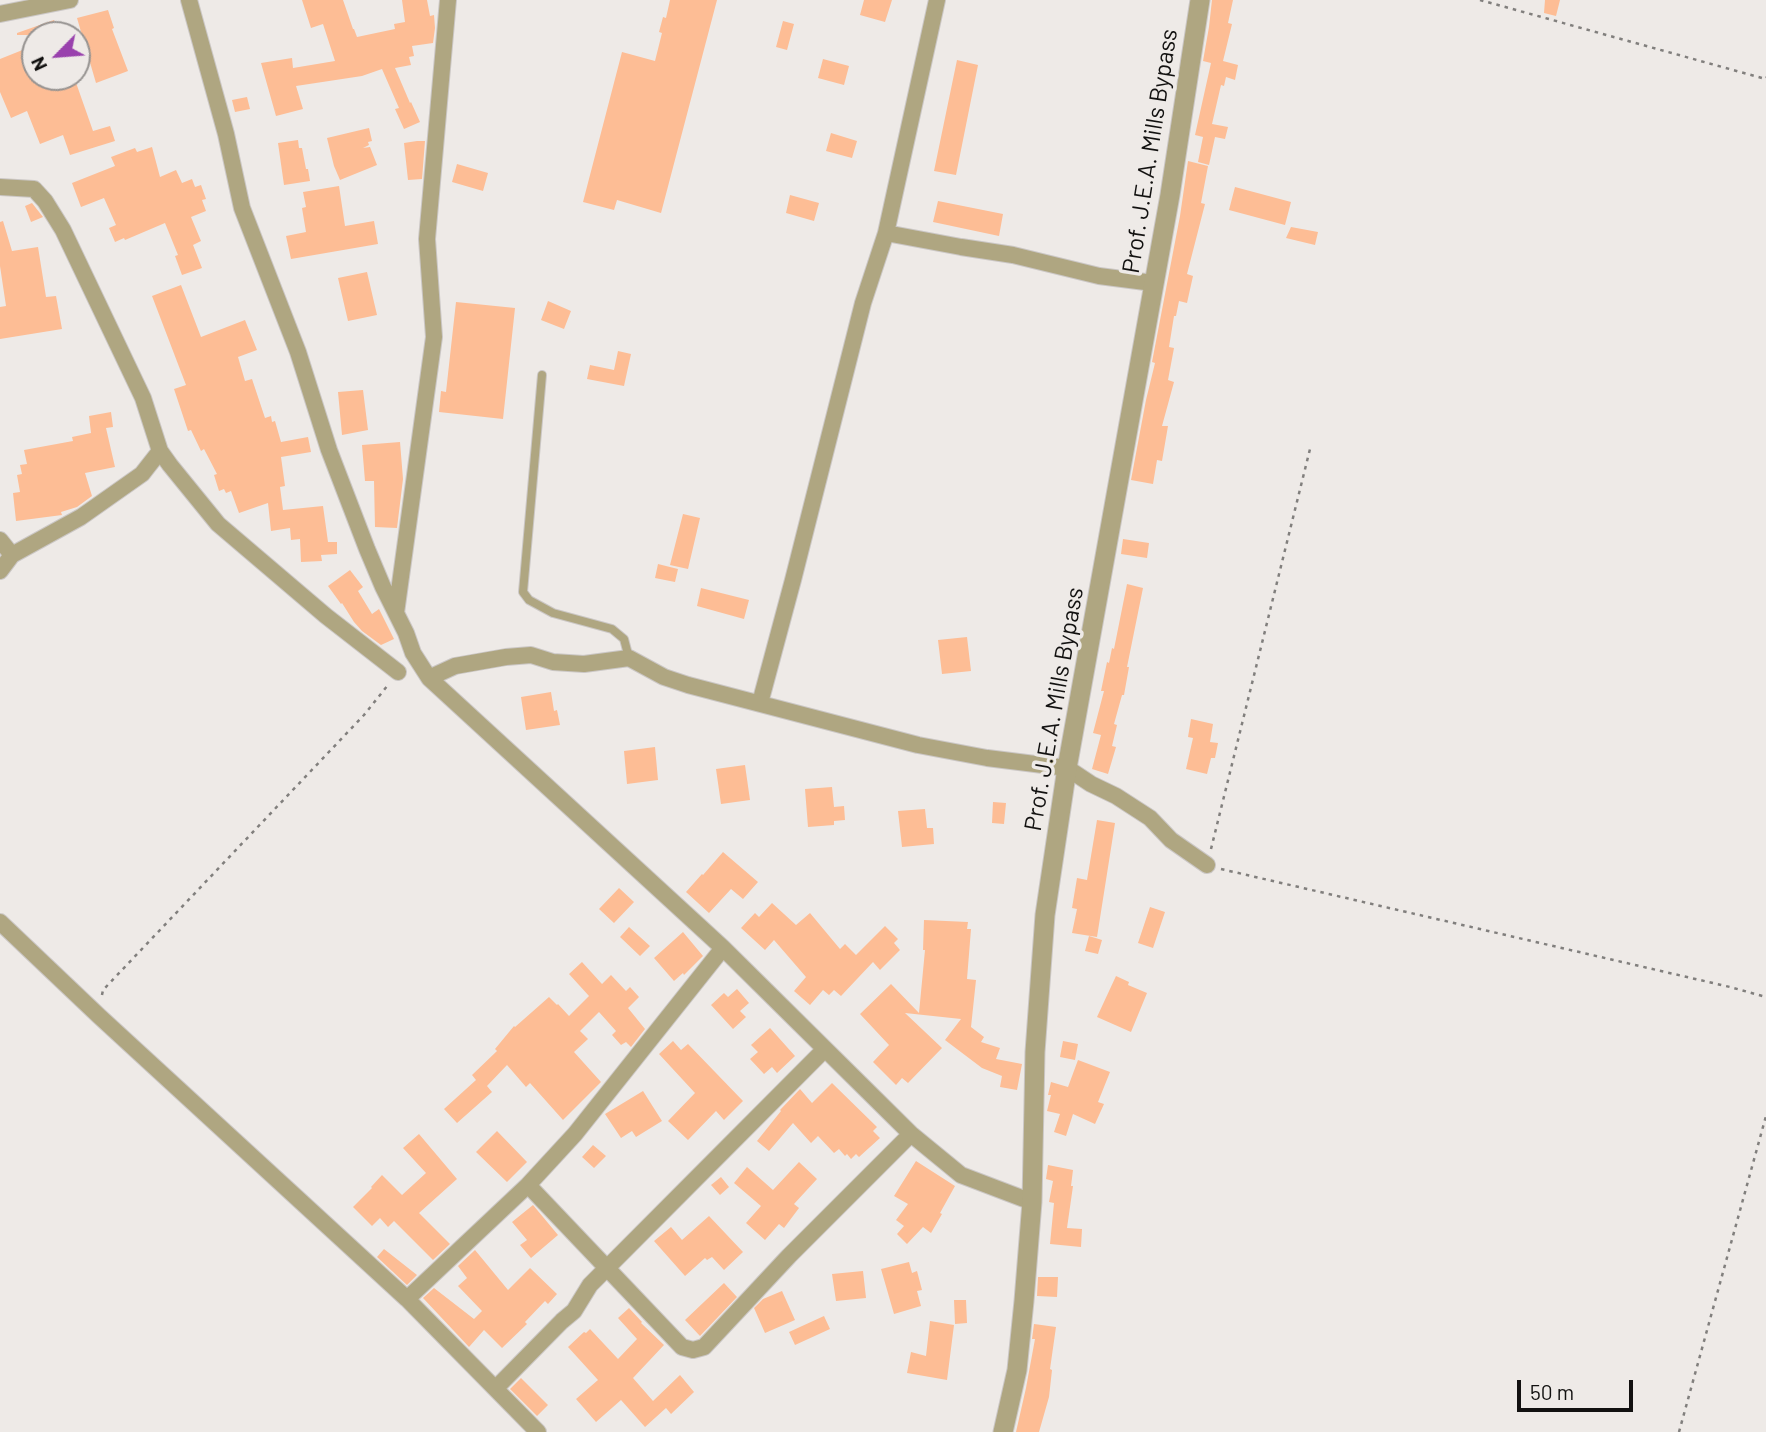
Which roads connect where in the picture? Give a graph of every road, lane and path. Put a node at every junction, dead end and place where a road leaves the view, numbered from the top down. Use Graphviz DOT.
graph roads {
  1 [pos="70,0"];
  2 [pos="189,0"];
  3 [pos="448,0"];
  4 [pos="937,0"];
  5 [pos="1200,0"];
  6 [pos="1480,0"];
  7 [pos="0,13"];
  8 [pos="1766,77"];
  9 [pos="0,187"];
  10 [pos="886,233"];
  11 [pos="1153,283"];
  12 [pos="542,375"];
  13 [pos="1311,445"];
  14 [pos="160,451"];
  15 [pos="0,540"];
  16 [pos="12,555"];
  17 [pos="0,571"];
  18 [pos="396,613"];
  19 [pos="629,658"];
  20 [pos="398,673"];
  21 [pos="429,678"];
  22 [pos="760,703"];
  23 [pos="1067,768"];
  24 [pos="1207,865"];
  25 [pos="0,922"];
  26 [pos="723,948"];
  27 [pos="1766,997"];
  28 [pos="99,1016"];
  29 [pos="825,1049"];
  30 [pos="1766,1116"];
  31 [pos="911,1134"];
  32 [pos="528,1185"];
  33 [pos="1032,1202"];
  34 [pos="606,1269"];
  35 [pos="407,1299"];
  36 [pos="496,1388"];
  37 [pos="538,1432"];
  38 [pos="1003,1432"];
  39 [pos="1679,1432"];
  1 -- 7 [label="street"];
  2 -- 18 [label="street"];
  3 -- 18 [label="street"];
  4 -- 10 [label="street"];
  5 -- 11 [label="street, Prof. J.E.A. Mills Bypass"];
  6 -- 8 [label="path"];
  9 -- 14 [label="street"];
  10 -- 11 [label="street"];
  10 -- 22 [label="street"];
  11 -- 23 [label="street, Prof. J.E.A. Mills Bypass"];
  12 -- 19 [label="lane"];
  13 -- 24 [label="path"];
  14 -- 16 [label="street"];
  14 -- 20 [label="street"];
  15 -- 16 [label="street"];
  16 -- 17 [label="street"];
  18 -- 21 [label="street"];
  19 -- 21 [label="street"];
  19 -- 22 [label="street"];
  20 -- 28 [label="path"];
  21 -- 26 [label="street"];
  22 -- 23 [label="street"];
  23 -- 24 [label="street"];
  23 -- 33 [label="street, Prof. J.E.A. Mills Bypass"];
  24 -- 27 [label="path"];
  25 -- 28 [label="street"];
  26 -- 29 [label="street"];
  26 -- 32 [label="street"];
  28 -- 35 [label="street"];
  29 -- 31 [label="street"];
  29 -- 34 [label="street"];
  30 -- 39 [label="path"];
  31 -- 33 [label="street"];
  31 -- 34 [label="street"];
  32 -- 34 [label="street"];
  32 -- 35 [label="street"];
  33 -- 38 [label="street, Prof. J.E.A. Mills Bypass"];
  34 -- 36 [label="street"];
  35 -- 36 [label="street"];
  36 -- 37 [label="street"];
}
